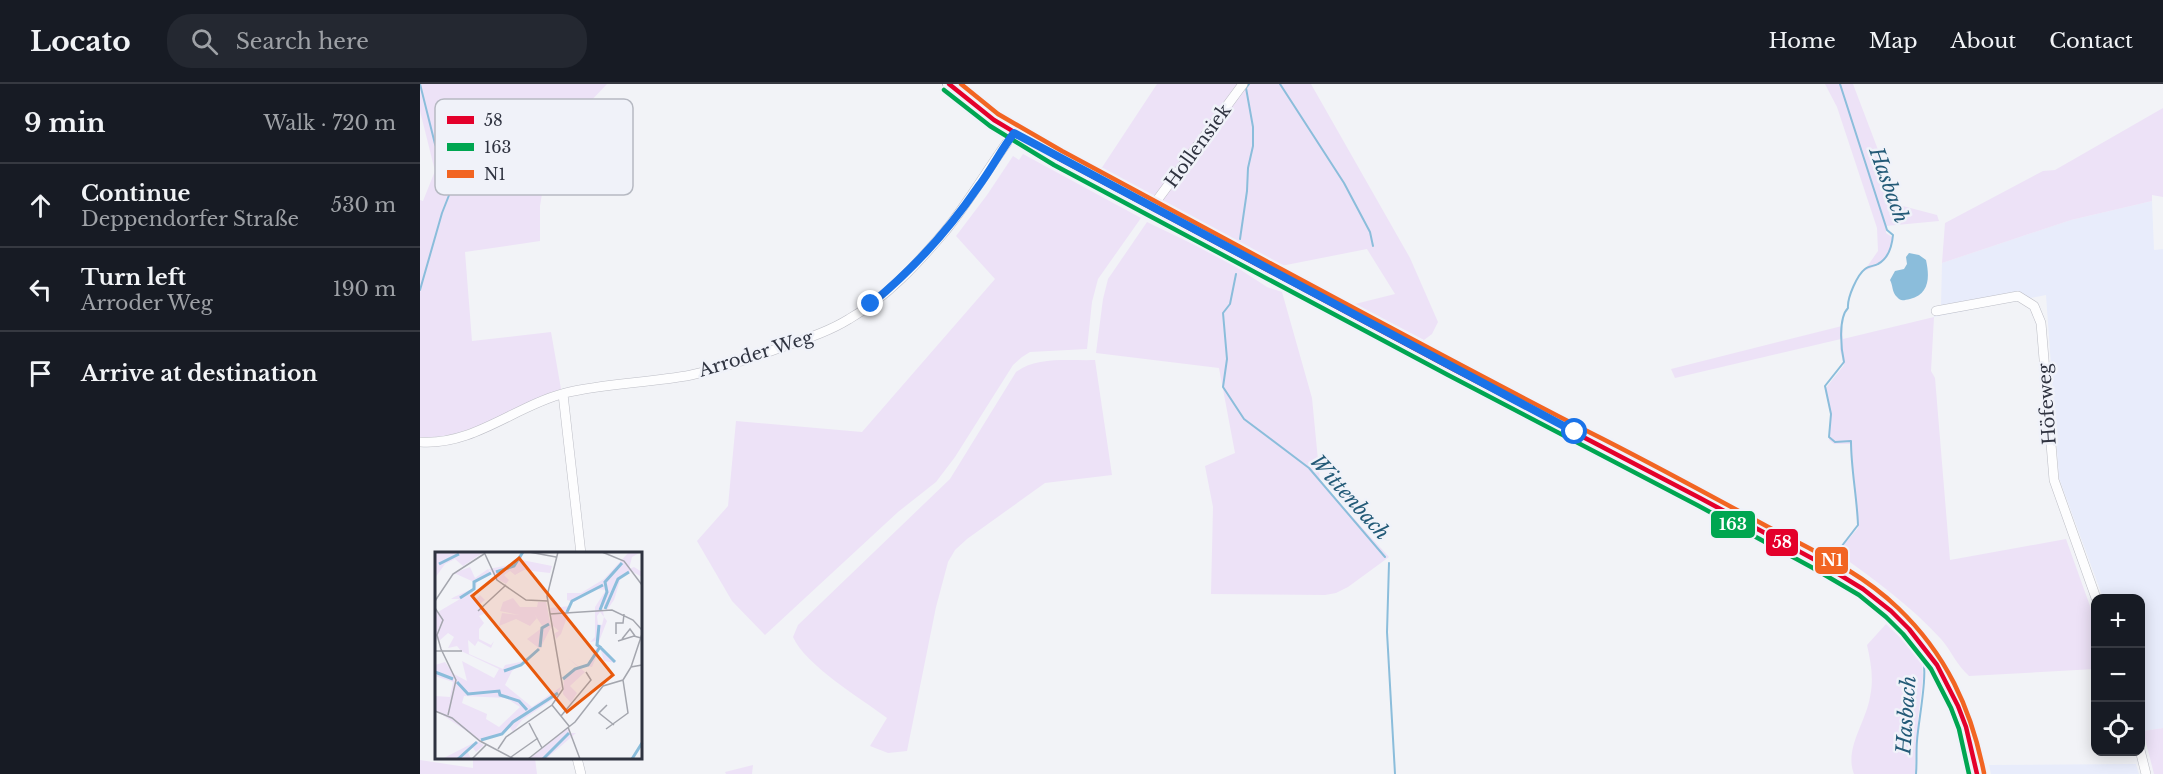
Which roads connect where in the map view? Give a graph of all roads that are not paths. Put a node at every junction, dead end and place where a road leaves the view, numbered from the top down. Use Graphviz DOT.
graph roads {
  1 [pos="949,84"];
  2 [pos="1243,84"];
  3 [pos="1014,133"];
  4 [pos="1152,207"];
  5 [pos="1936,311"];
  6 [pos="563,394"];
  7 [pos="420,442"];
  8 [pos="581,552"];
  9 [pos="2095,594"];
  10 [pos="2142,756"];
  11 [pos="577,759"];
  12 [pos="581,774"];
  13 [pos="1977,774"];
  14 [pos="2146,774"];
  1 -- 3 [label="street"];
  2 -- 4 [label="street, Hollensiek"];
  3 -- 4 [label="street"];
  3 -- 6 [label="street, Arroder Weg"];
  4 -- 13 [label="street"];
  5 -- 9 [label="street, Höfeweg"];
  6 -- 7 [label="street, Arroder Weg"];
  6 -- 8 [label="street"];
  10 -- 14 [label="street"];
  11 -- 12 [label="street"];
}
